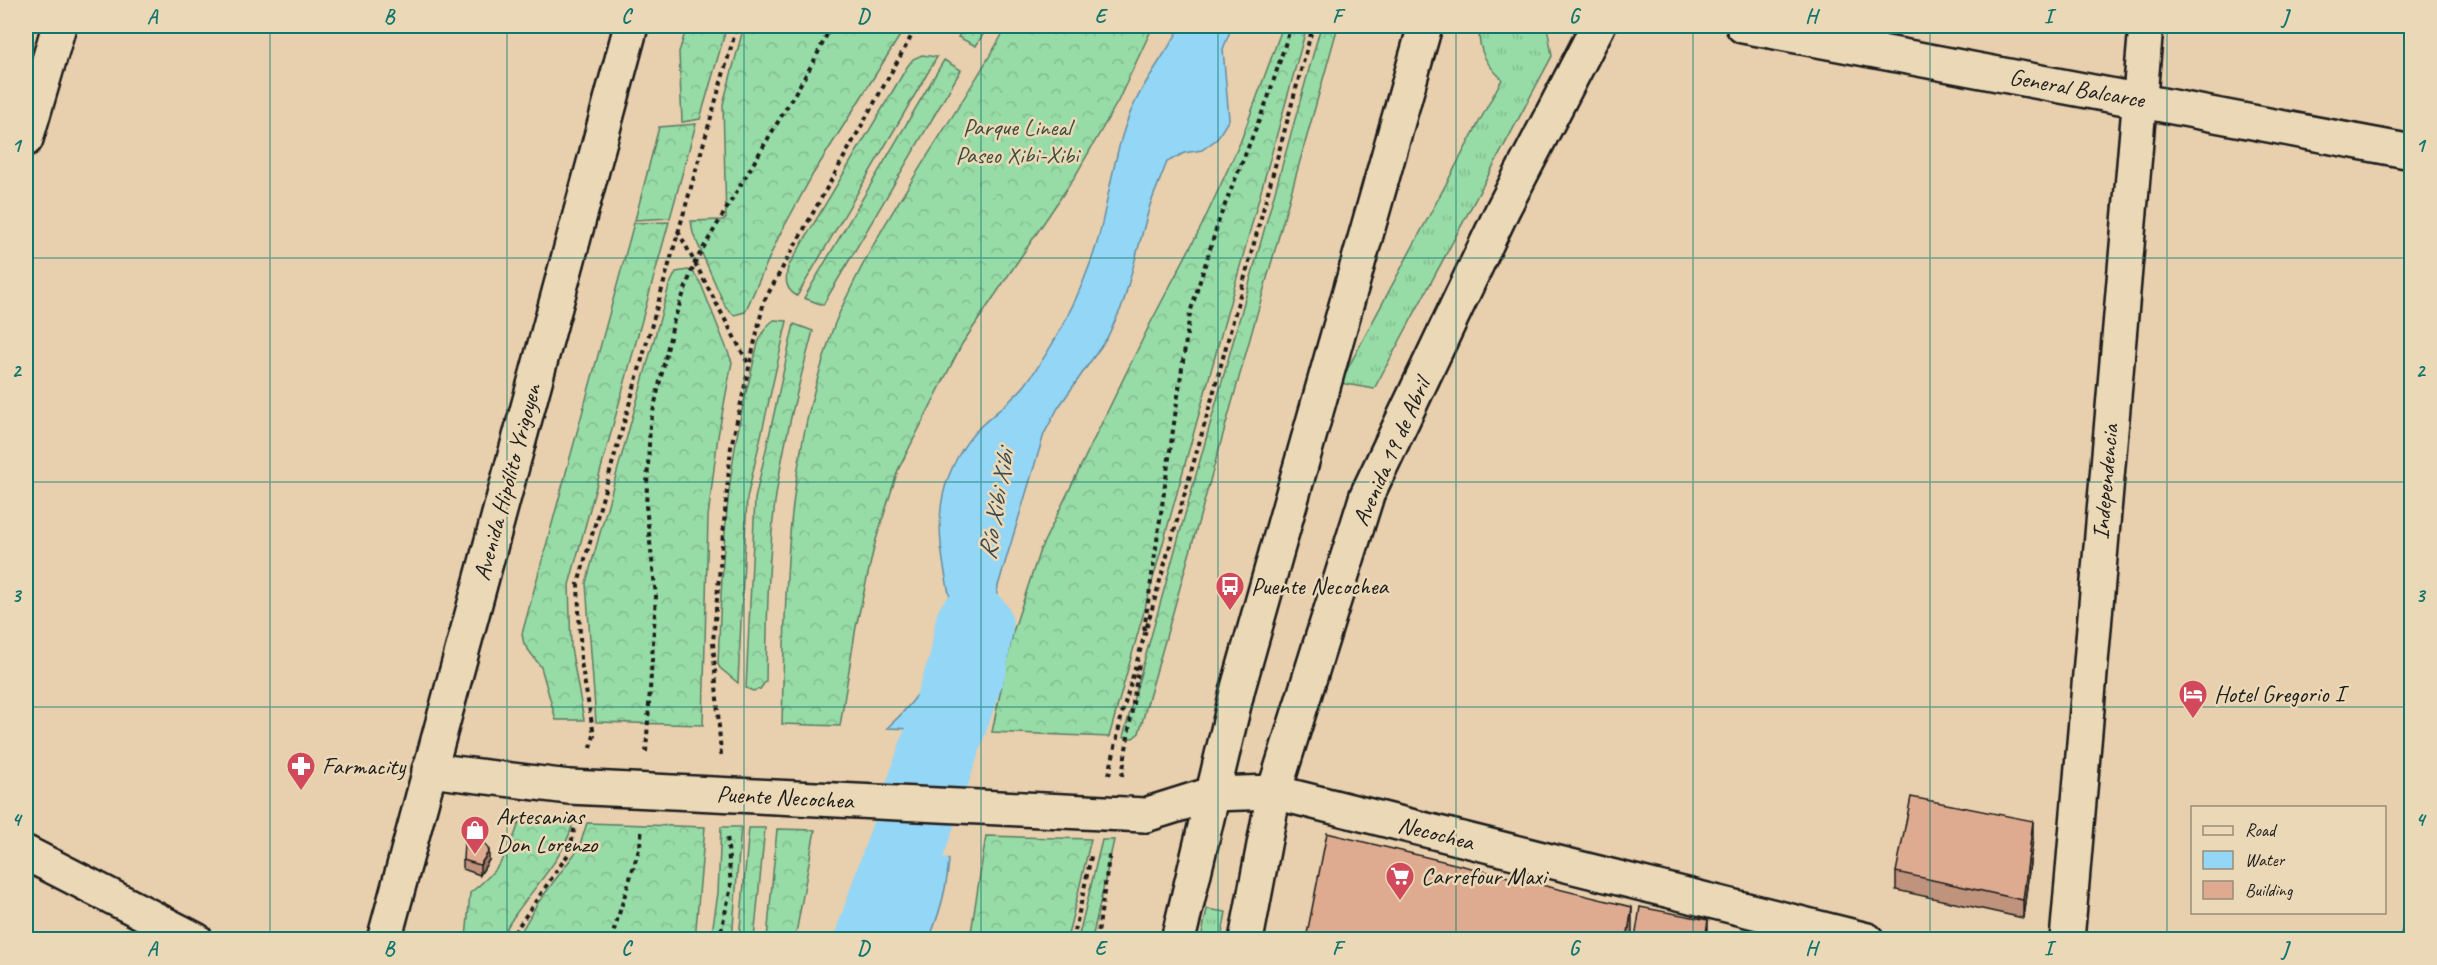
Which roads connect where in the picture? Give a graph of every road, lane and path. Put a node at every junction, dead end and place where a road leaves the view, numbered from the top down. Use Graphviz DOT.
graph roads {
  1 [pos="59,26"];
  2 [pos="631,26"];
  3 [pos="737,26"];
  4 [pos="831,26"];
  5 [pos="916,26"];
  6 [pos="1291,26"];
  7 [pos="1313,26"];
  8 [pos="1425,26"];
  9 [pos="1598,26"];
  10 [pos="1743,26"];
  11 [pos="2146,26"];
  12 [pos="2137,99"];
  13 [pos="26,139"];
  14 [pos="2412,152"];
  15 [pos="678,231"];
  16 [pos="694,262"];
  17 [pos="749,366"];
  18 [pos="1142,647"];
  19 [pos="589,759"];
  20 [pos="722,759"];
  21 [pos="645,763"];
  22 [pos="429,770"];
  23 [pos="1121,780"];
  24 [pos="1107,782"];
  25 [pos="1274,792"];
  26 [pos="1212,794"];
  27 [pos="573,802"];
  28 [pos="1145,815"];
  29 [pos="642,822"];
  30 [pos="727,828"];
  31 [pos="1111,848"];
  32 [pos="1093,849"];
  33 [pos="26,853"];
  34 [pos="196,939"];
  35 [pos="384,939"];
  36 [pos="510,939"];
  37 [pos="611,939"];
  38 [pos="719,939"];
  39 [pos="1073,939"];
  40 [pos="1096,939"];
  41 [pos="1178,939"];
  42 [pos="1246,939"];
  43 [pos="1867,939"];
  44 [pos="2067,939"];
  1 -- 13 [label="street"];
  2 -- 22 [label="street, Avenida Hipólito Yrigoyen"];
  3 -- 15 [label="path"];
  4 -- 16 [label="path"];
  5 -- 17 [label="path"];
  6 -- 18 [label="path"];
  7 -- 18 [label="path"];
  8 -- 26 [label="street"];
  9 -- 25 [label="street, Avenida 19 de Abril"];
  10 -- 12 [label="street, General Balcarce"];
  11 -- 12 [label="street, Independencia"];
  12 -- 14 [label="street, General Balcarce"];
  12 -- 44 [label="street, Independencia"];
  15 -- 16 [label="path"];
  15 -- 19 [label="path"];
  16 -- 17 [label="path"];
  16 -- 21 [label="path"];
  17 -- 20 [label="path"];
  18 -- 23 [label="path"];
  18 -- 24 [label="path"];
  22 -- 27 [label="street, Puente Necochea"];
  22 -- 35 [label="street, Avenida Hipólito Yrigoyen"];
  25 -- 26 [label="street, Necochea"];
  25 -- 42 [label="street, Avenida 19 de Abril"];
  25 -- 43 [label="street, Necochea"];
  26 -- 28 [label="street, Necochea"];
  26 -- 41 [label="street"];
  27 -- 28 [label="street, Puente Necochea, bridge"];
  27 -- 36 [label="path"];
  29 -- 37 [label="path"];
  30 -- 38 [label="path"];
  31 -- 40 [label="path"];
  32 -- 39 [label="path"];
  33 -- 34 [label="street"];
}
